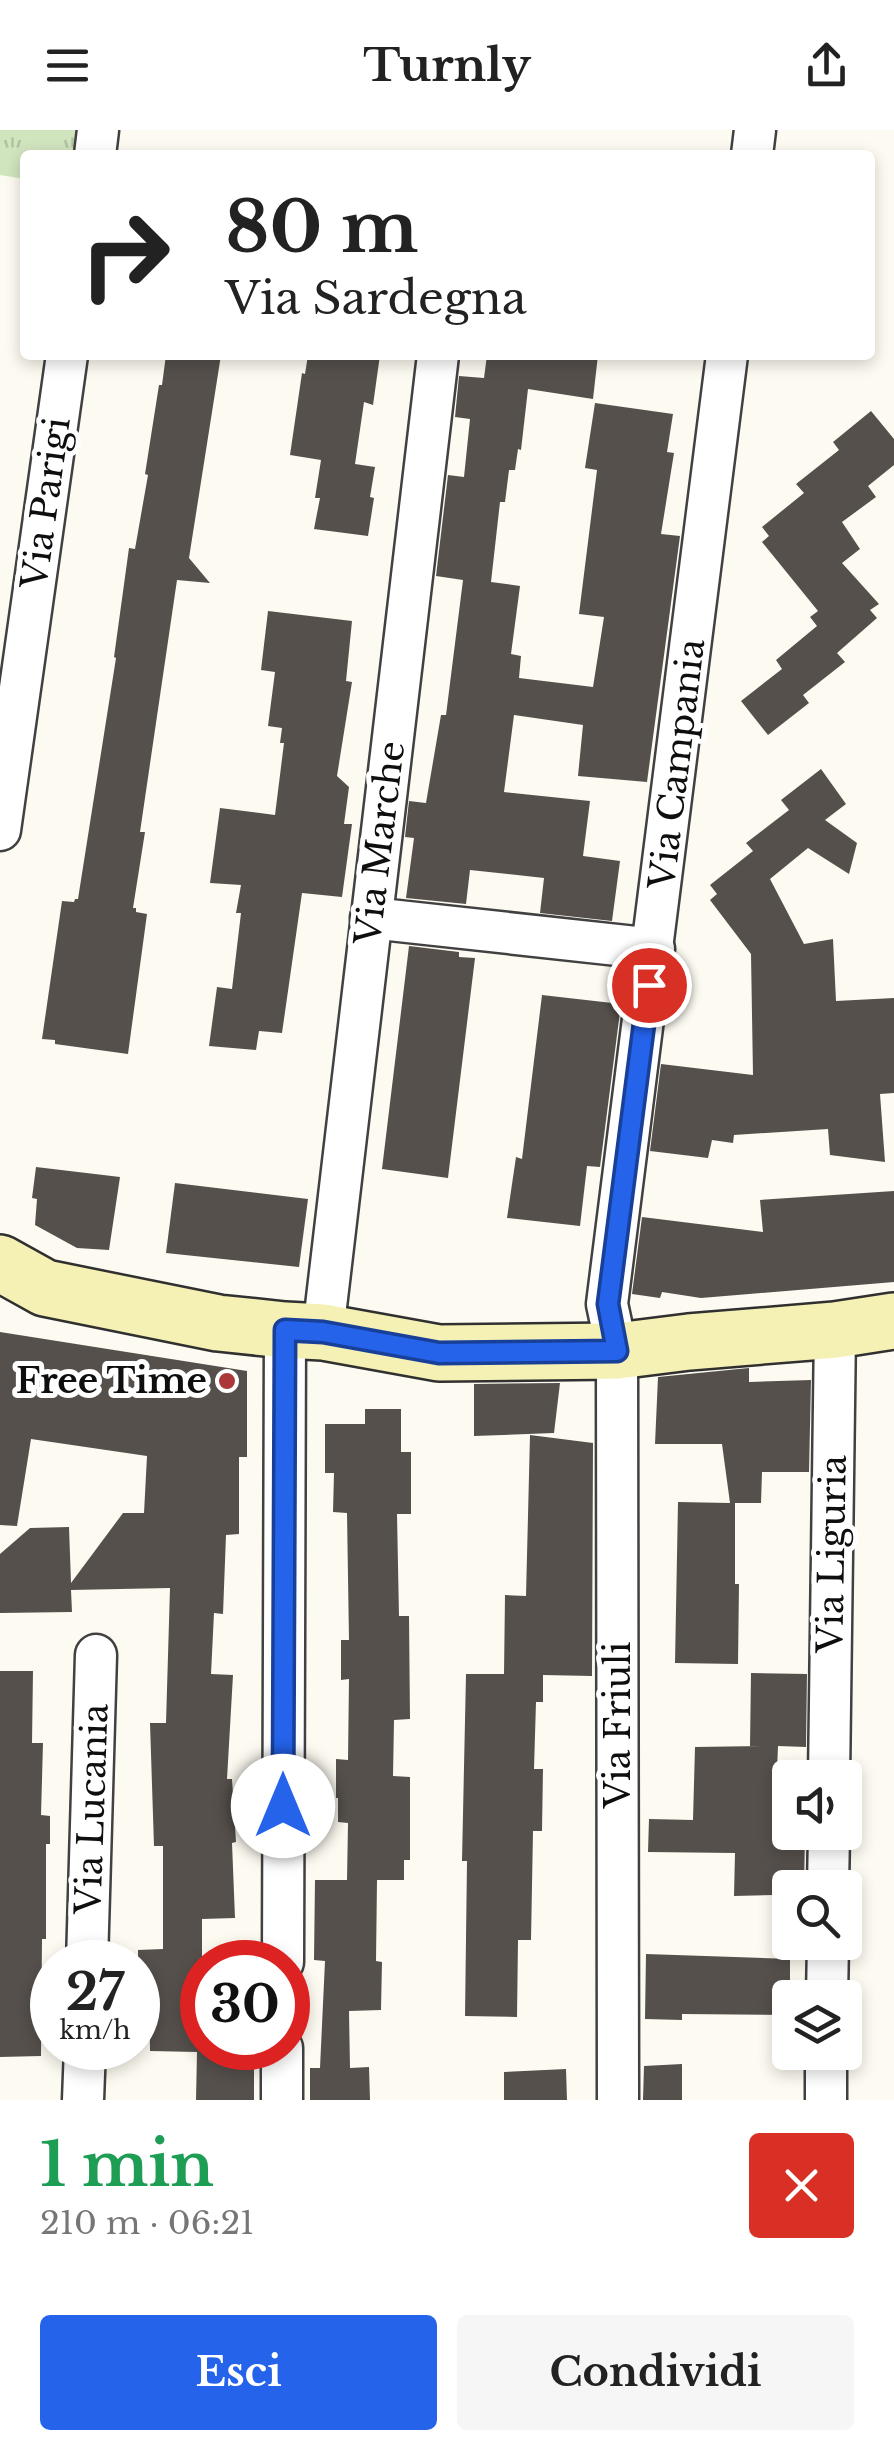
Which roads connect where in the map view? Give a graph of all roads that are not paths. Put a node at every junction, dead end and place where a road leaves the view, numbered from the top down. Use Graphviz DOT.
graph roads {
  1 [pos="66,360"];
  2 [pos="437,360"];
  3 [pos="727,360"];
  4 [pos="0,830"];
  5 [pos="370,918"];
  6 [pos="654,949"];
  7 [pos="0,1262"];
  8 [pos="894,1321"];
  9 [pos="835,1330"];
  10 [pos="304,1331"];
  11 [pos="617,1351"];
  12 [pos="96,1655"];
  13 [pos="830,1760"];
  14 [pos="88,1940"];
  15 [pos="283,1940"];
  16 [pos="85,2070"];
  17 [pos="282,2070"];
  18 [pos="826,2070"];
  19 [pos="84,2100"];
  20 [pos="282,2100"];
  21 [pos="618,2100"];
  22 [pos="826,2100"];
  1 -- 4 [label="street, Via Parigi"];
  2 -- 5 [label="street, Via Marche"];
  3 -- 6 [label="street, Via Campania"];
  5 -- 6 [label="street"];
  5 -- 10 [label="street, Via Marche"];
  6 -- 11 [label="street, Via Campania"];
  7 -- 10 [label="street"];
  8 -- 9 [label="street"];
  9 -- 11 [label="street"];
  9 -- 13 [label="street, Via Liguria"];
  10 -- 11 [label="street"];
  10 -- 15 [label="street, Via Marche"];
  11 -- 21 [label="street, Via Friuli"];
  12 -- 14 [label="street, Via Lucania"];
  16 -- 19 [label="street"];
  17 -- 20 [label="street"];
  18 -- 22 [label="street"];
}
